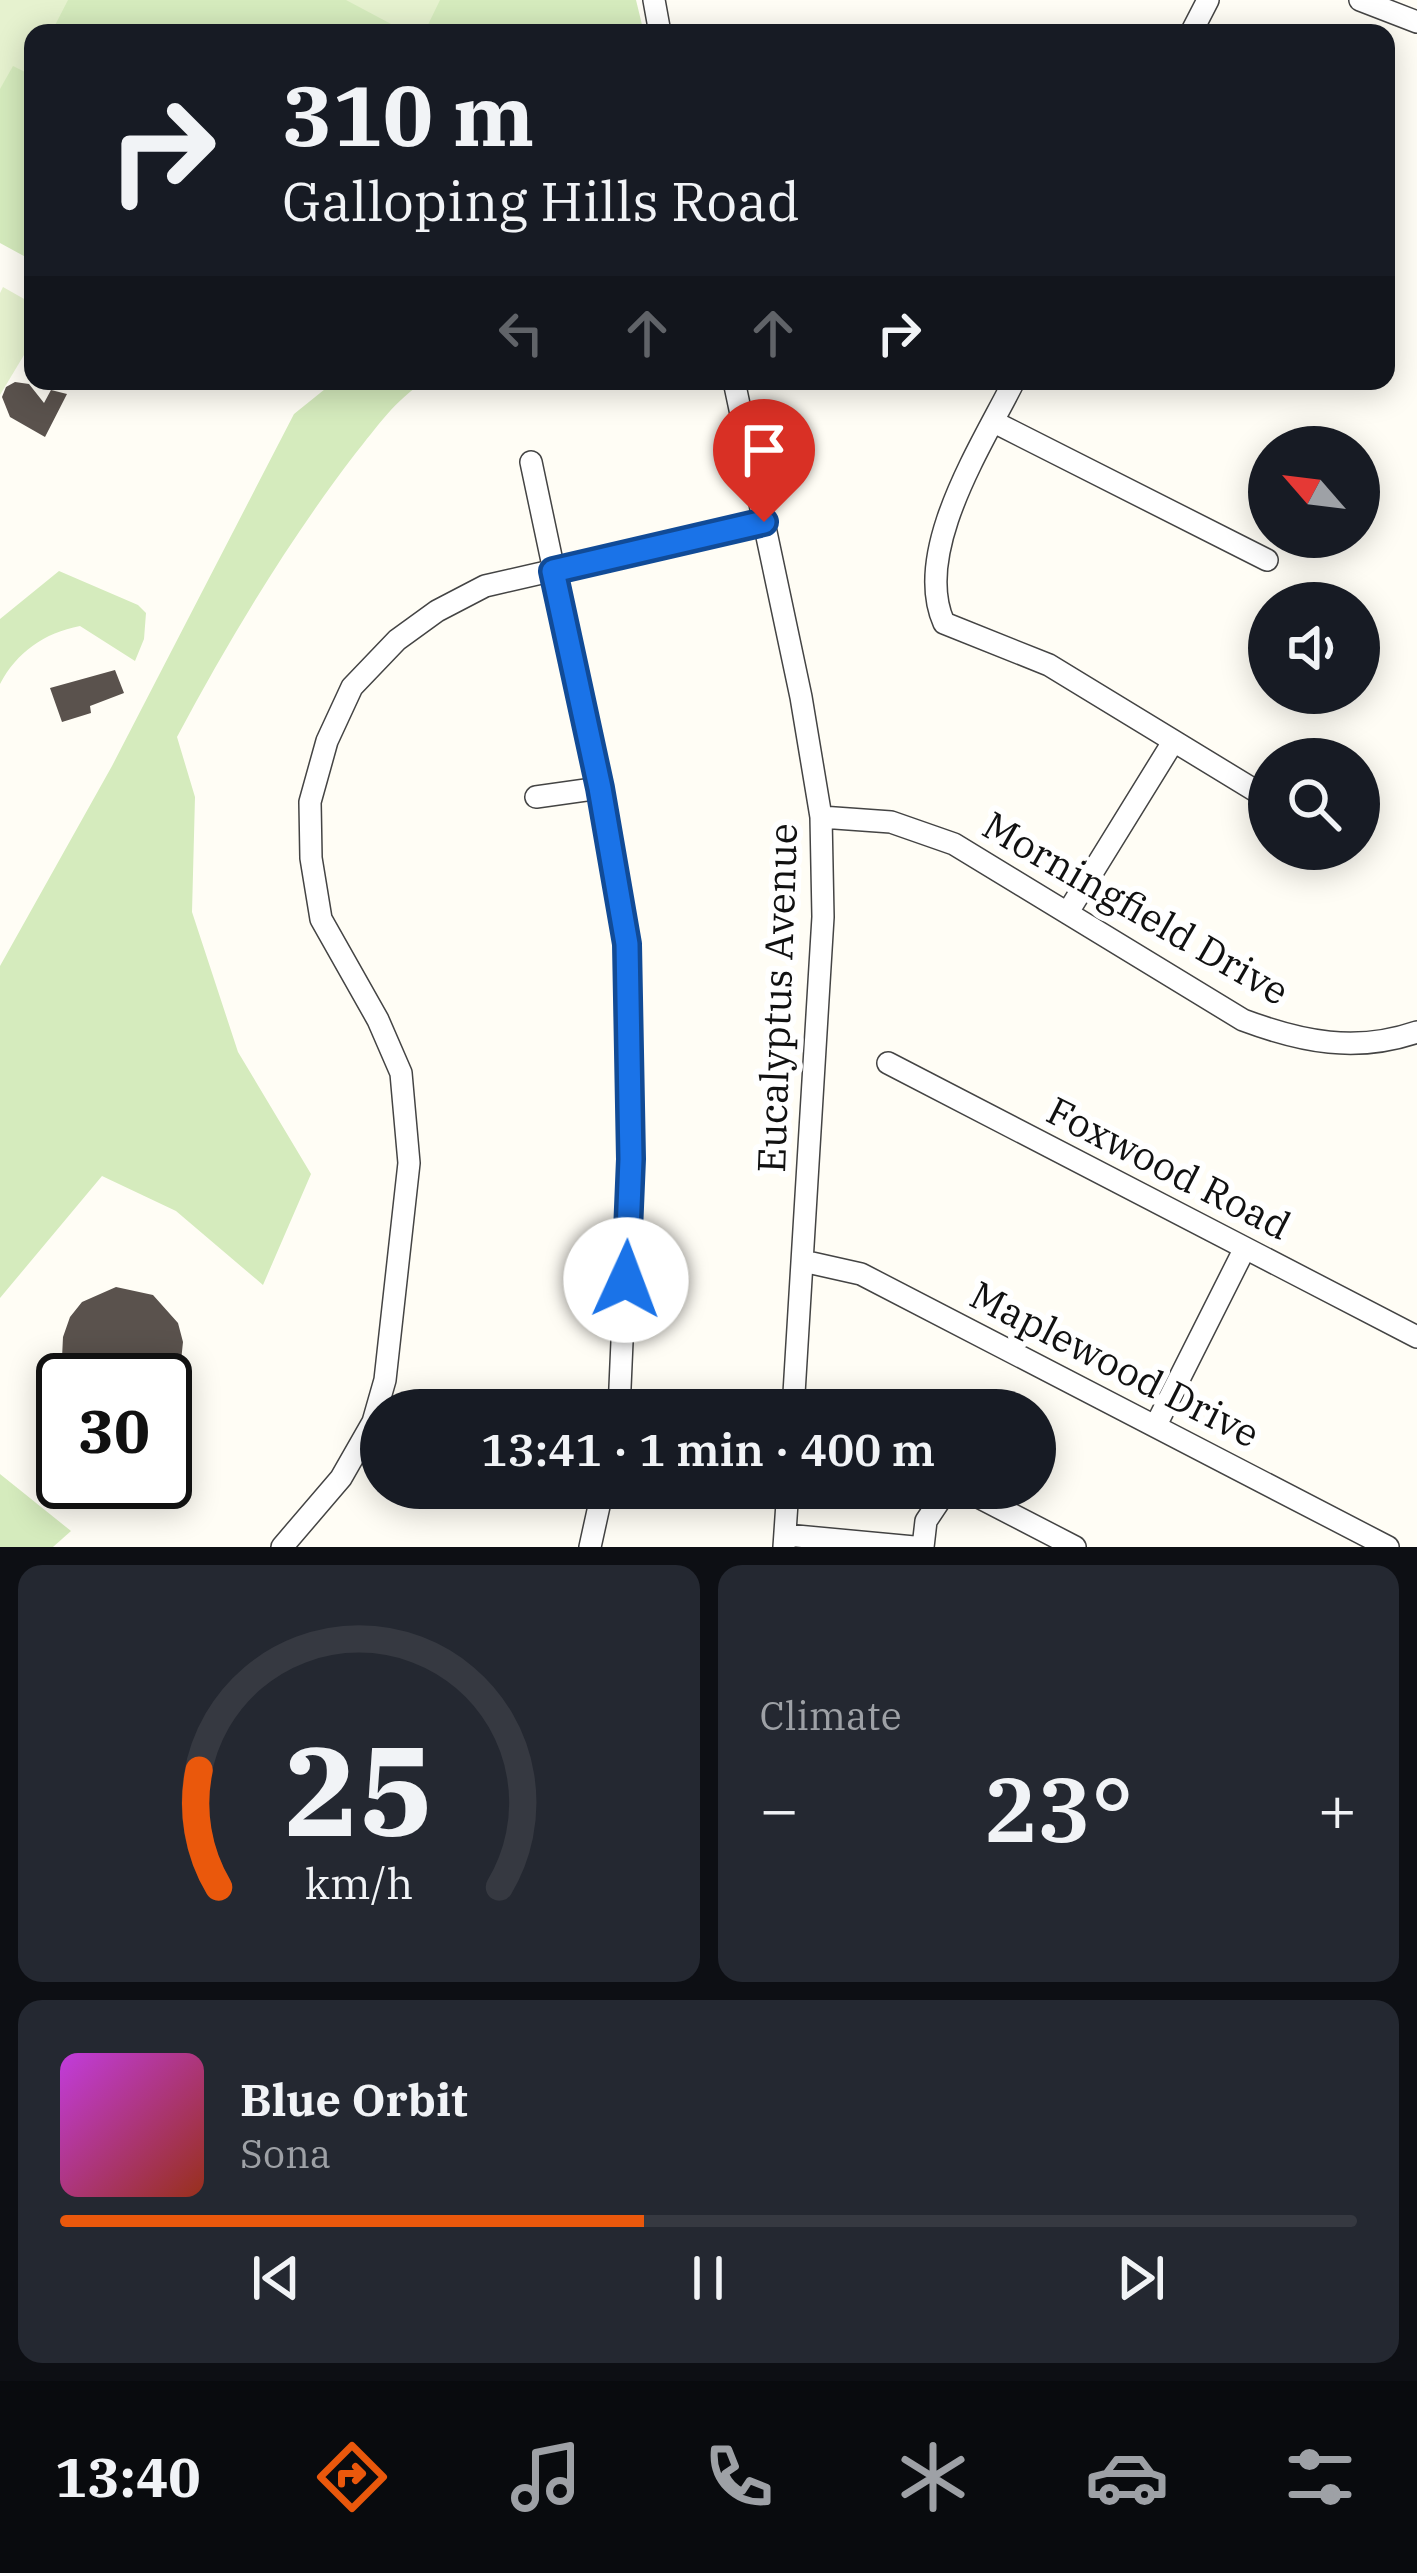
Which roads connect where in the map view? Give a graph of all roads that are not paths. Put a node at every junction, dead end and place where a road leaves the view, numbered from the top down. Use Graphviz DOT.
graph roads {
  1 [pos="1360,0"];
  2 [pos="1417,22"];
  3 [pos="736,390"];
  4 [pos="1010,390"];
  5 [pos="994,422"];
  6 [pos="531,462"];
  7 [pos="764,522"];
  8 [pos="1267,560"];
  9 [pos="553,571"];
  10 [pos="1173,742"];
  11 [pos="1248,787"];
  12 [pos="600,788"];
  13 [pos="536,797"];
  14 [pos="820,817"];
  15 [pos="1068,912"];
  16 [pos="1417,1032"];
  17 [pos="888,1063"];
  18 [pos="1245,1248"];
  19 [pos="803,1261"];
  20 [pos="1417,1337"];
  21 [pos="620,1389"];
  22 [pos="795,1389"];
  23 [pos="1156,1425"];
  24 [pos="598,1509"];
  25 [pos="787,1509"];
  26 [pos="934,1509"];
  27 [pos="1002,1509"];
  28 [pos="785,1541"];
  29 [pos="282,1547"];
  30 [pos="590,1547"];
  31 [pos="918,1547"];
  32 [pos="1075,1547"];
  33 [pos="1388,1547"];
  1 -- 2 [label="street"];
  3 -- 7 [label="street, Eucalyptus Avenue"];
  4 -- 5 [label="street"];
  5 -- 8 [label="street"];
  5 -- 10 [label="street"];
  6 -- 9 [label="street"];
  7 -- 9 [label="street"];
  7 -- 14 [label="street, Eucalyptus Avenue"];
  9 -- 12 [label="street"];
  9 -- 29 [label="street"];
  10 -- 11 [label="street"];
  10 -- 15 [label="street"];
  12 -- 13 [label="street"];
  12 -- 21 [label="street"];
  14 -- 15 [label="street, Morningfield Drive"];
  14 -- 19 [label="street, Eucalyptus Avenue"];
  15 -- 16 [label="street, Morningfield Drive"];
  17 -- 18 [label="street, Foxwood Road"];
  18 -- 20 [label="street, Foxwood Road"];
  18 -- 23 [label="street"];
  19 -- 22 [label="street, Eucalyptus Avenue"];
  19 -- 23 [label="street, Maplewood Drive"];
  23 -- 33 [label="street, Maplewood Drive"];
  24 -- 30 [label="street"];
  25 -- 28 [label="street"];
  26 -- 31 [label="street"];
  27 -- 32 [label="street"];
  28 -- 31 [label="street"];
}
